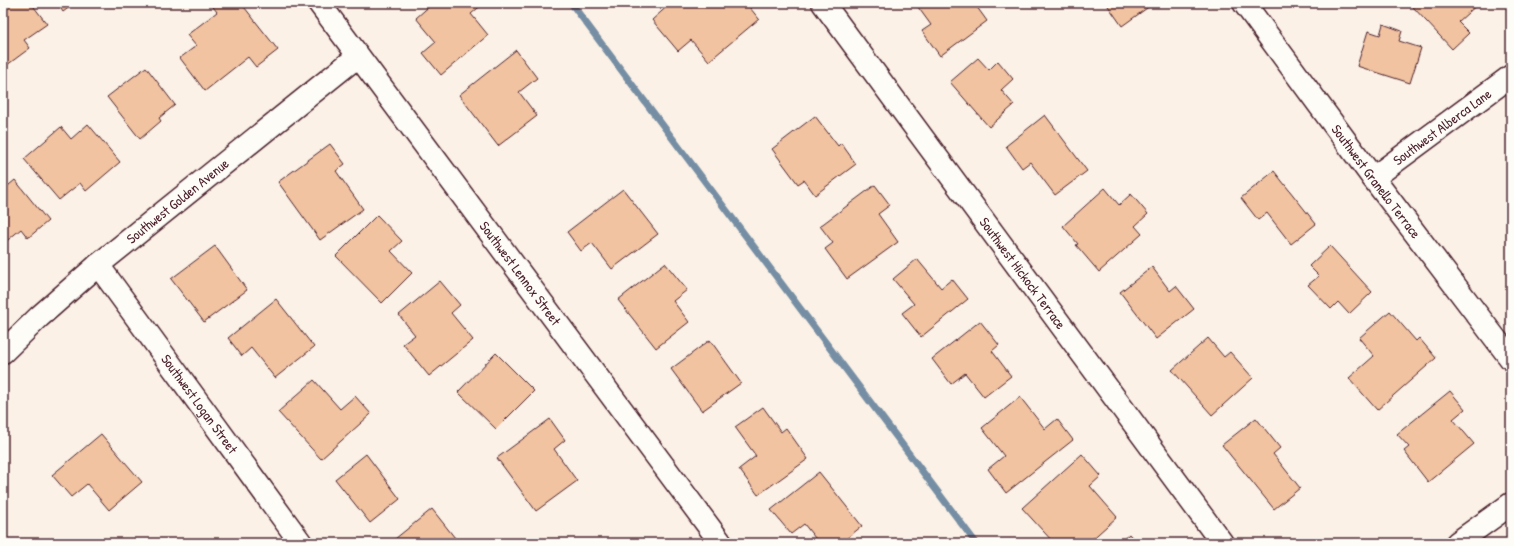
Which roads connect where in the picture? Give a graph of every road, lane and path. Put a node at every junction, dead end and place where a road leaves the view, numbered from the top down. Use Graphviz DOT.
graph roads {
  1 [pos="320,3"];
  2 [pos="823,3"];
  3 [pos="1244,3"];
  4 [pos="358,56"];
  5 [pos="1511,76"];
  6 [pos="1372,178"];
  7 [pos="98,265"];
  8 [pos="3,352"];
  9 [pos="1511,359"];
  10 [pos="1511,504"];
  11 [pos="301,543"];
  12 [pos="721,543"];
  13 [pos="1222,543"];
  14 [pos="1457,543"];
  1 -- 4 [label="street, Southwest Lennox Street"];
  2 -- 13 [label="street, Southwest Hickock Terrace"];
  3 -- 6 [label="street, Southwest Granello Terrace"];
  4 -- 7 [label="street, Southwest Golden Avenue"];
  4 -- 12 [label="street, Southwest Lennox Street"];
  5 -- 6 [label="street, Southwest Alberca Lane"];
  6 -- 9 [label="street, Southwest Granello Terrace"];
  7 -- 8 [label="street, Southwest Golden Avenue"];
  7 -- 11 [label="street, Southwest Logan Street"];
  10 -- 14 [label="street"];
}
